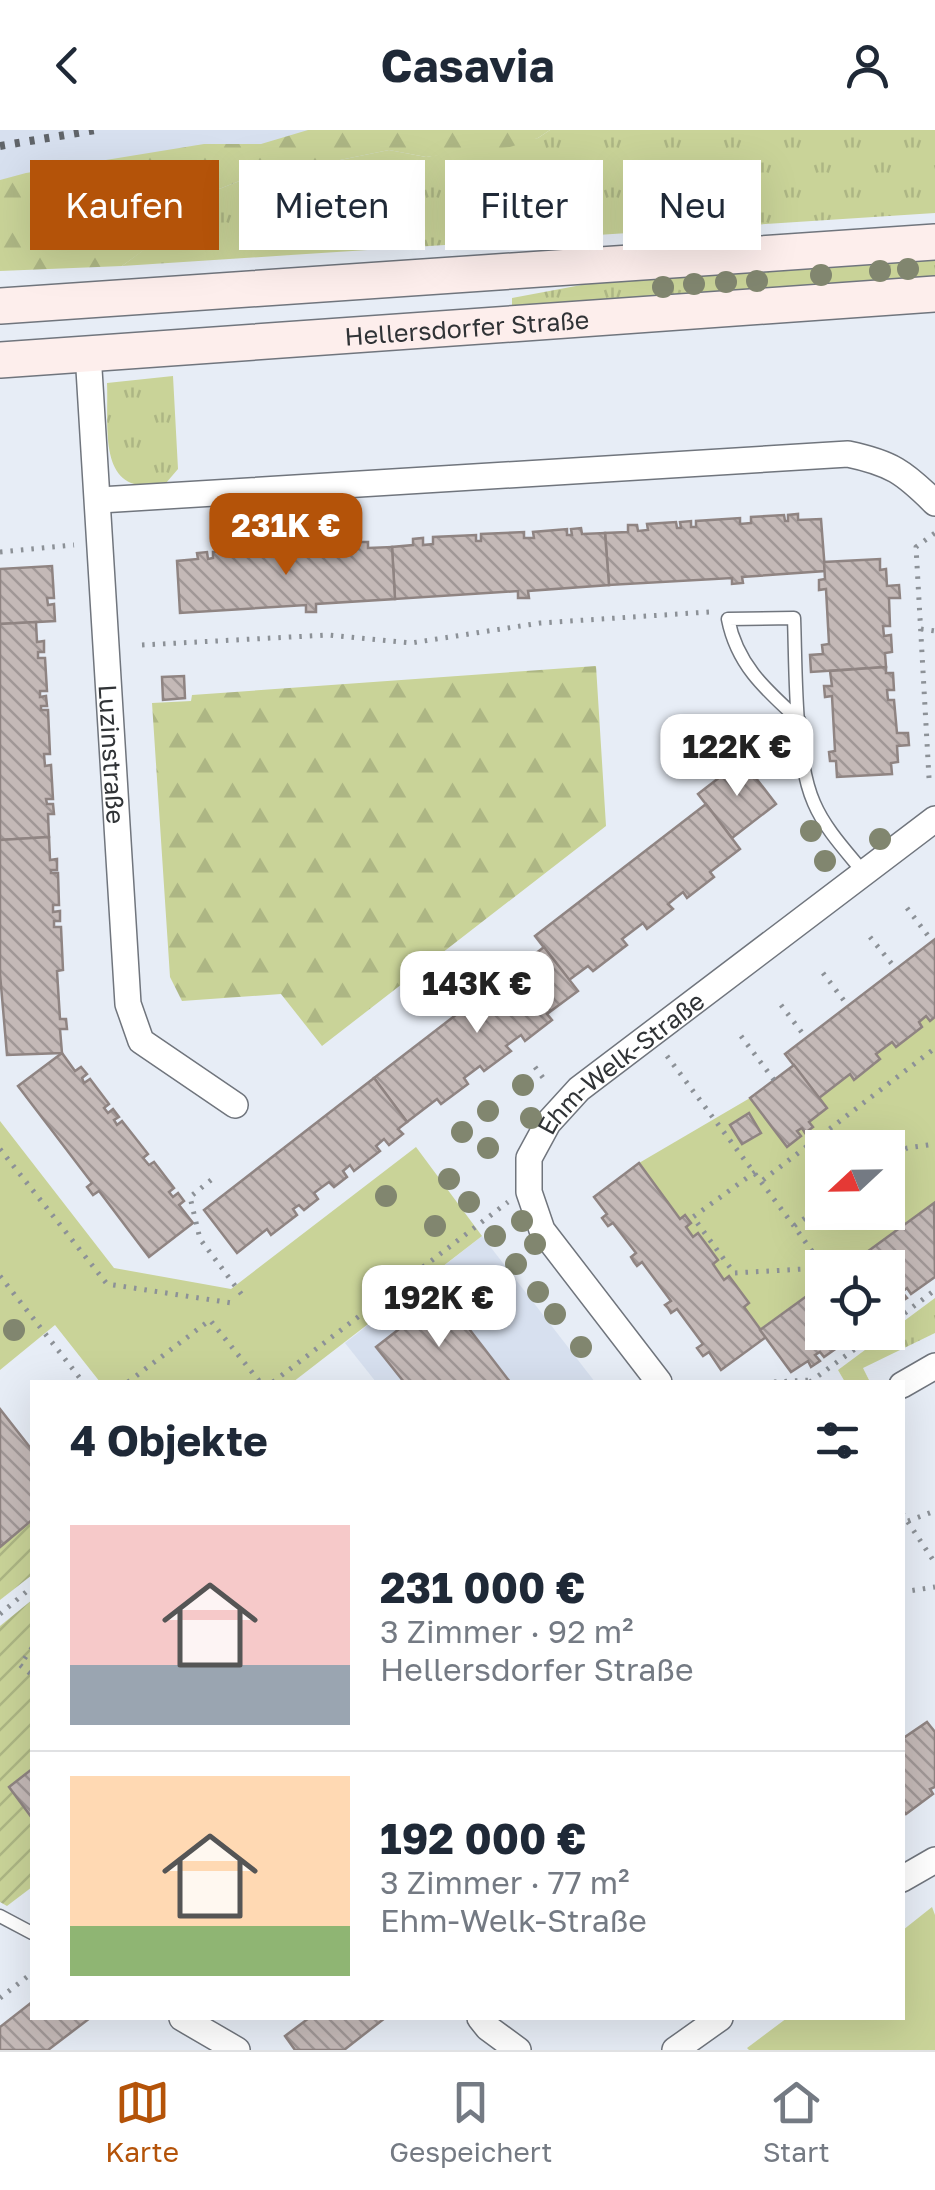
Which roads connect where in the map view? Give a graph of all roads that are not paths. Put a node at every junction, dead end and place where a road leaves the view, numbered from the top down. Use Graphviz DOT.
graph roads {
  1 [pos="935,242"];
  2 [pos="935,294"];
  3 [pos="84,302"];
  4 [pos="0,306"];
  5 [pos="88,353"];
  6 [pos="0,360"];
  7 [pos="100,500"];
  8 [pos="935,503"];
  9 [pos="799,720"];
  10 [pos="935,819"];
  11 [pos="864,873"];
  12 [pos="236,1105"];
  13 [pos="935,1366"];
  14 [pos="657,1380"];
  15 [pos="905,1382"];
  16 [pos="935,1860"];
  17 [pos="905,1877"];
  18 [pos="0,1916"];
  19 [pos="30,1932"];
  20 [pos="185,2020"];
  21 [pos="482,2020"];
  22 [pos="717,2020"];
  23 [pos="237,2050"];
  24 [pos="518,2050"];
  25 [pos="675,2050"];
  1 -- 3 [label="main road, Hellersdorfer Straße"];
  2 -- 5 [label="main road, Hellersdorfer Straße"];
  3 -- 4 [label="main road, Hellersdorfer Straße"];
  3 -- 5 [label="main road"];
  5 -- 6 [label="main road, Hellersdorfer Straße"];
  5 -- 7 [label="street, Luzinstraße"];
  7 -- 8 [label="street"];
  7 -- 12 [label="street, Luzinstraße"];
  9 -- 9 [label="lane"];
  9 -- 11 [label="lane"];
  10 -- 11 [label="street, Ehm-Welk-Straße"];
  11 -- 14 [label="street, Ehm-Welk-Straße"];
  13 -- 15 [label="street"];
  16 -- 17 [label="street"];
  18 -- 19 [label="lane"];
  20 -- 23 [label="street"];
  21 -- 24 [label="street"];
  22 -- 25 [label="street"];
}
